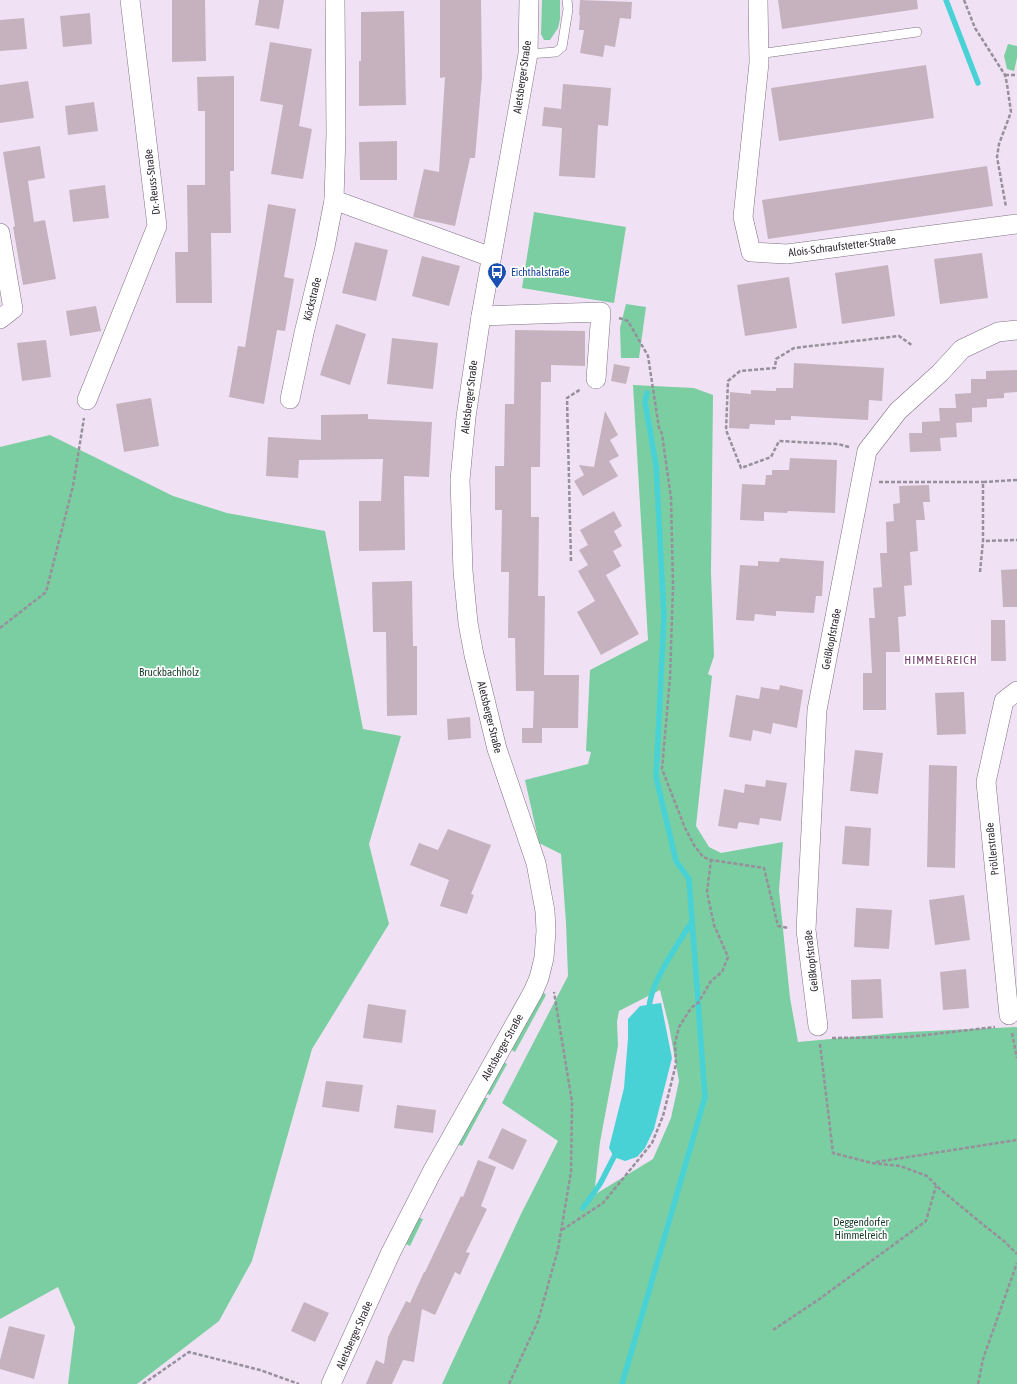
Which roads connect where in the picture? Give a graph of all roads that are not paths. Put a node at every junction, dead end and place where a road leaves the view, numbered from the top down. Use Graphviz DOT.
graph roads {
  1 [pos="130,0"];
  2 [pos="335,0"];
  3 [pos="529,0"];
  4 [pos="567,0"];
  5 [pos="758,0"];
  6 [pos="917,32"];
  7 [pos="528,54"];
  8 [pos="758,54"];
  9 [pos="334,200"];
  10 [pos="1013,224"];
  11 [pos="0,233"];
  12 [pos="491,257"];
  13 [pos="481,316"];
  14 [pos="0,319"];
  15 [pos="1017,330"];
  16 [pos="596,379"];
  17 [pos="290,399"];
  18 [pos="87,400"];
  19 [pos="1017,691"];
  20 [pos="1010,1020"];
  21 [pos="819,1032"];
  22 [pos="332,1384"];
  1 -- 18 [label="street, Dr.-Reuss-Straße"];
  2 -- 9 [label="street, Köckstraße"];
  3 -- 7 [label="street, Aletsberger Straße"];
  4 -- 7 [label="lane"];
  5 -- 8 [label="street, Alois-Schraufstetter-Straße"];
  6 -- 8 [label="lane"];
  7 -- 12 [label="street, Aletsberger Straße"];
  8 -- 10 [label="street, Alois-Schraufstetter-Straße"];
  9 -- 12 [label="street"];
  9 -- 17 [label="street, Köckstraße"];
  11 -- 14 [label="street"];
  12 -- 13 [label="street, Aletsberger Straße"];
  13 -- 16 [label="street"];
  13 -- 22 [label="street, Aletsberger Straße"];
  15 -- 21 [label="street, Geißkopfstraße"];
  19 -- 20 [label="street, Pröllerstraße"];
}
